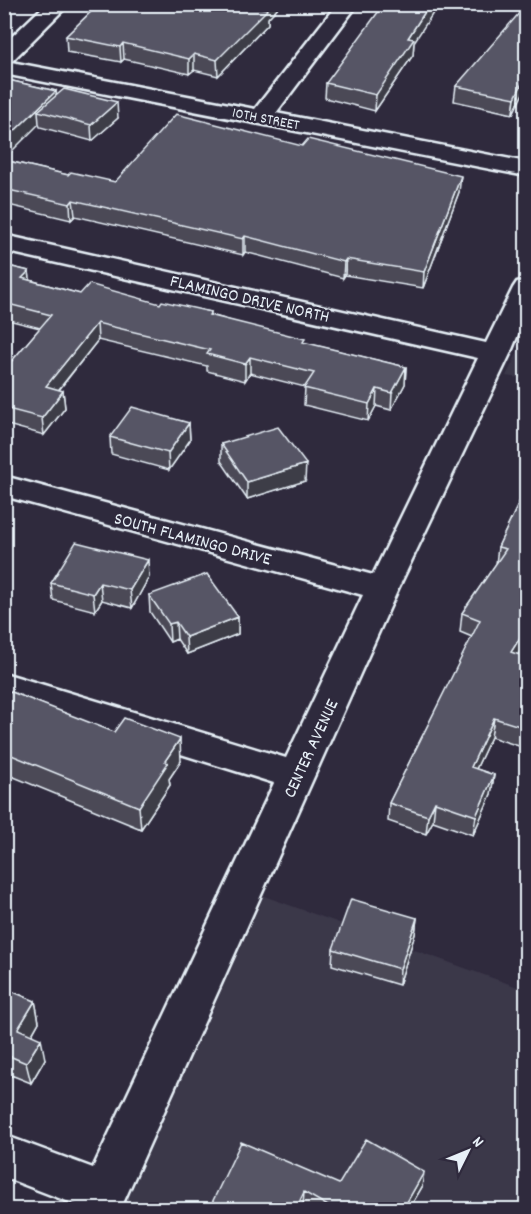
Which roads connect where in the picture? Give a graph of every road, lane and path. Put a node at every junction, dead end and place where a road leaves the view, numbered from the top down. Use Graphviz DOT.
graph roads {
  1 [pos="59,4"];
  2 [pos="348,4"];
  3 [pos="4,57"];
  4 [pos="4,67"];
  5 [pos="261,117"];
  6 [pos="526,170"];
  7 [pos="4,243"];
  8 [pos="526,288"];
  9 [pos="496,354"];
  10 [pos="4,486"];
  11 [pos="382,589"];
  12 [pos="4,686"];
  13 [pos="297,776"];
  14 [pos="4,1156"];
  15 [pos="100,1202"];
  1 -- 3 [label="street"];
  2 -- 5 [label="street"];
  4 -- 5 [label="street, 10TH STREET"];
  5 -- 6 [label="street, 10TH STREET"];
  7 -- 9 [label="street, FLAMINGO DRIVE NORTH"];
  8 -- 9 [label="street, CENTER AVENUE"];
  9 -- 11 [label="street, CENTER AVENUE"];
  10 -- 11 [label="street, SOUTH FLAMINGO DRIVE"];
  11 -- 13 [label="street, CENTER AVENUE"];
  12 -- 13 [label="street"];
  13 -- 15 [label="street, CENTER AVENUE"];
  14 -- 15 [label="street"];
}
